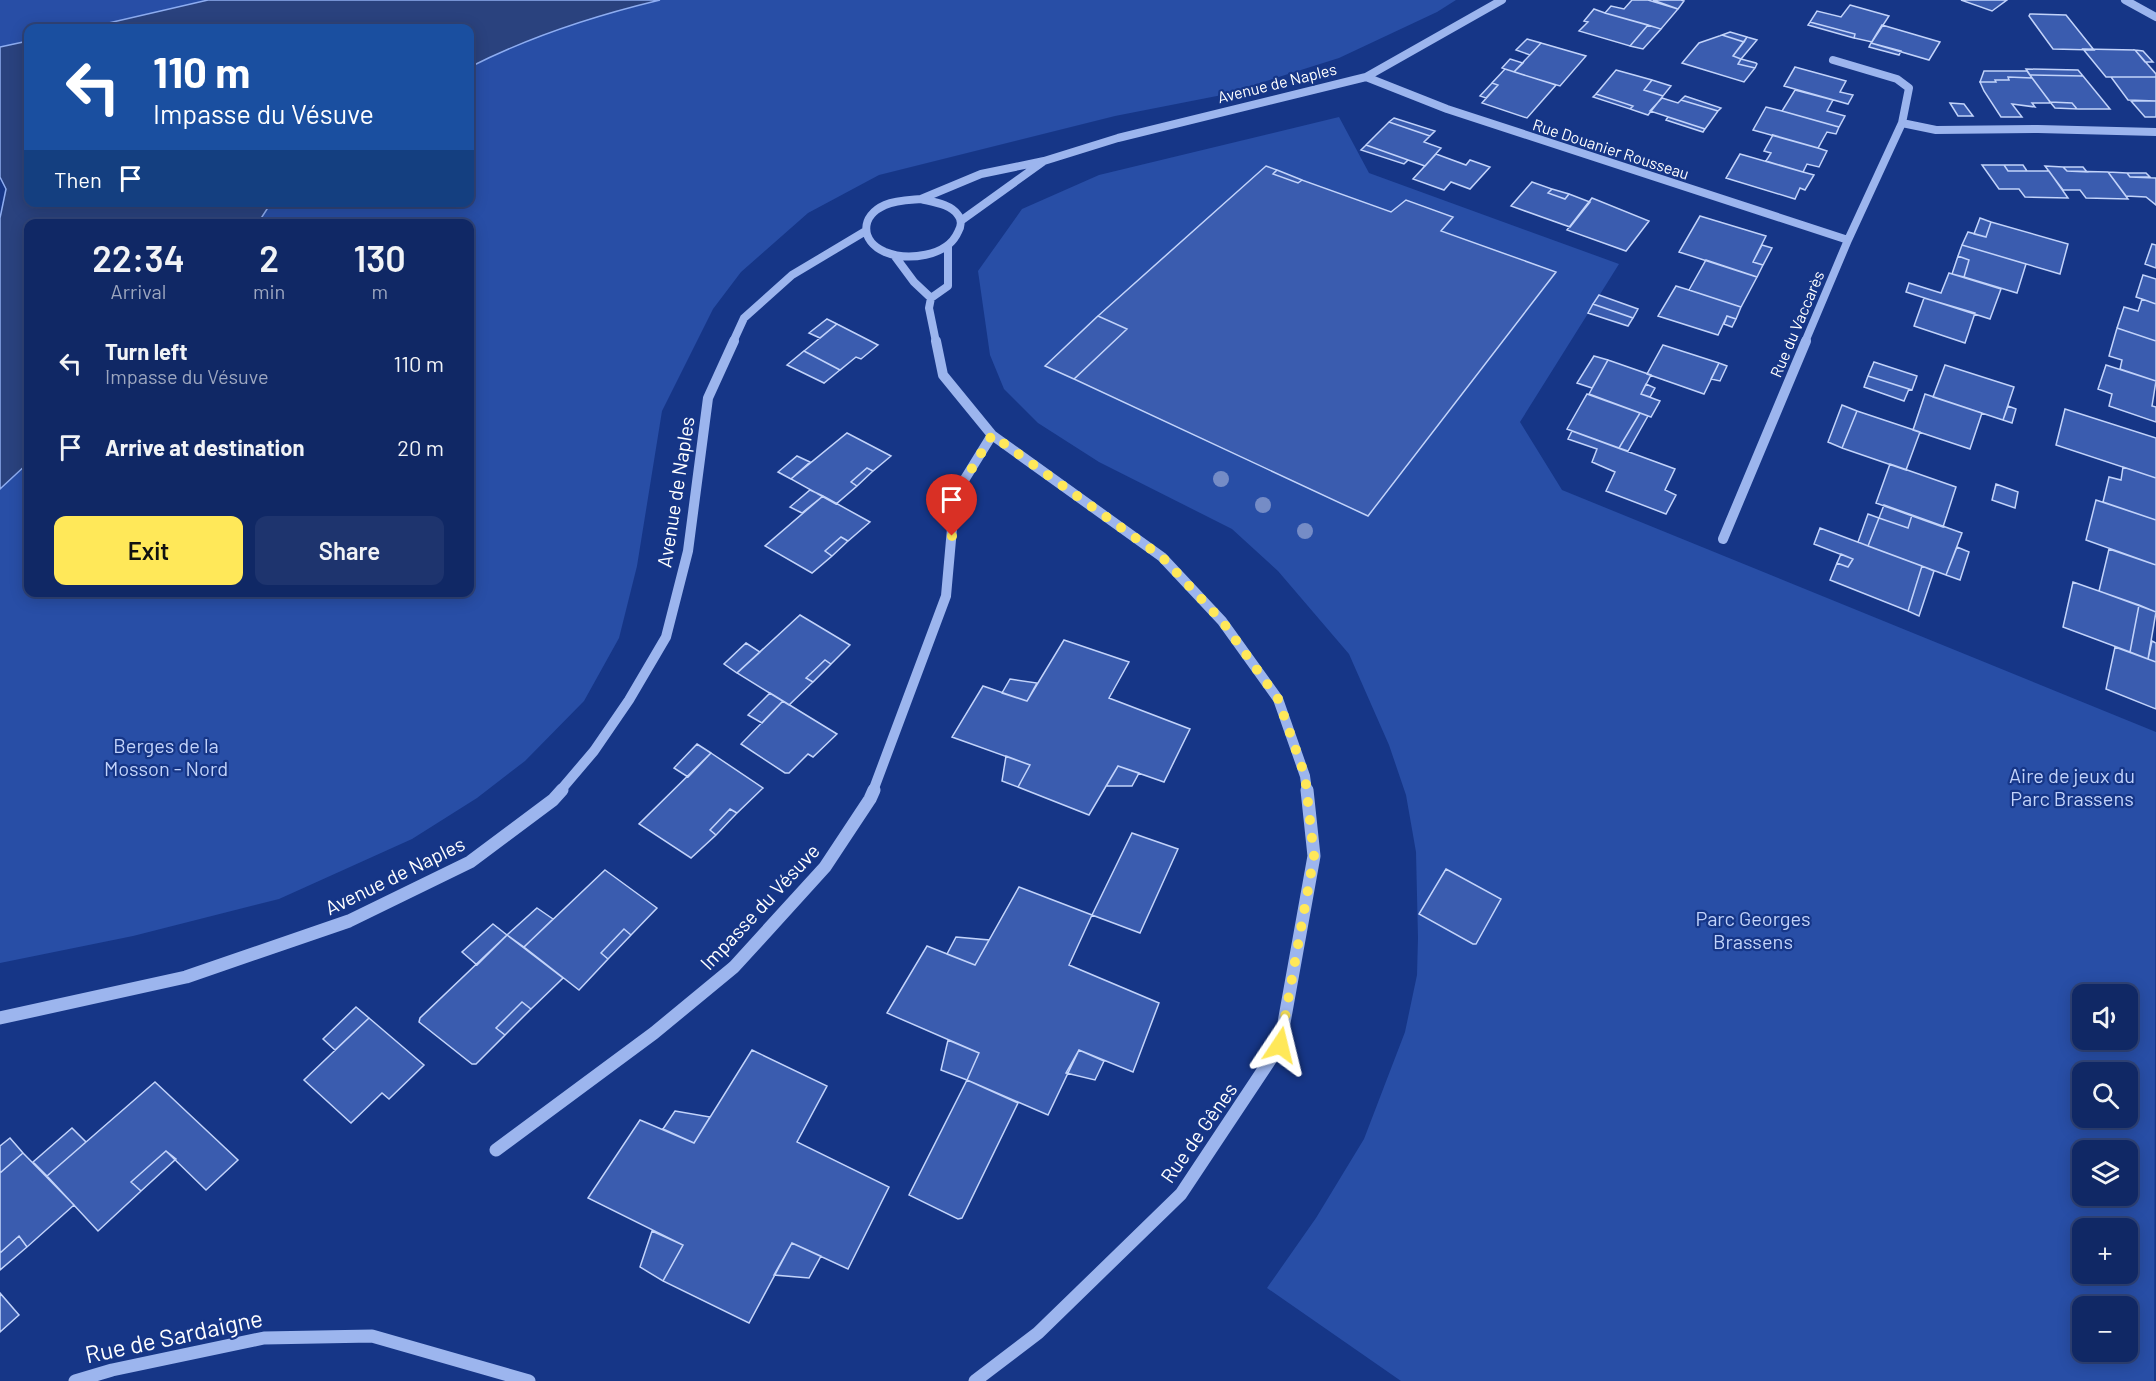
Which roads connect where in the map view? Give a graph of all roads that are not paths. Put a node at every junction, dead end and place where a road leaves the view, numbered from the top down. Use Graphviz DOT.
graph roads {
  1 [pos="1502,0"];
  2 [pos="2125,0"];
  3 [pos="2156,17"];
  4 [pos="1833,60"];
  5 [pos="1366,77"];
  6 [pos="1902,123"];
  7 [pos="2156,132"];
  8 [pos="1044,161"];
  9 [pos="921,199"];
  10 [pos="962,220"];
  11 [pos="864,232"];
  12 [pos="1848,240"];
  13 [pos="948,246"];
  14 [pos="894,255"];
  15 [pos="931,298"];
  16 [pos="992,435"];
  17 [pos="1723,539"];
  18 [pos="0,1018"];
  19 [pos="496,1150"];
  20 [pos="75,1381"];
  21 [pos="529,1381"];
  22 [pos="975,1381"];
  1 -- 5 [label="street, Avenue de Naples"];
  2 -- 3 [label="street"];
  4 -- 6 [label="street, Rue du Vaccarès"];
  5 -- 8 [label="street, Avenue de Naples"];
  5 -- 12 [label="street, Rue Douanier Rousseau"];
  6 -- 7 [label="street"];
  6 -- 12 [label="street, Rue du Vaccarès"];
  8 -- 9 [label="street, Avenue de Naples"];
  8 -- 10 [label="street, Avenue de Naples"];
  9 -- 10 [label="street"];
  9 -- 11 [label="street"];
  10 -- 13 [label="street"];
  11 -- 14 [label="street"];
  11 -- 18 [label="street, Avenue de Naples"];
  12 -- 17 [label="street, Rue du Vaccarès"];
  13 -- 14 [label="street"];
  13 -- 15 [label="street"];
  14 -- 15 [label="street"];
  15 -- 16 [label="street, Rue de Gênes"];
  16 -- 19 [label="street, Impasse du Vésuve"];
  16 -- 22 [label="street, Rue de Gênes"];
  20 -- 21 [label="street, Rue de Sardaigne"];
}
